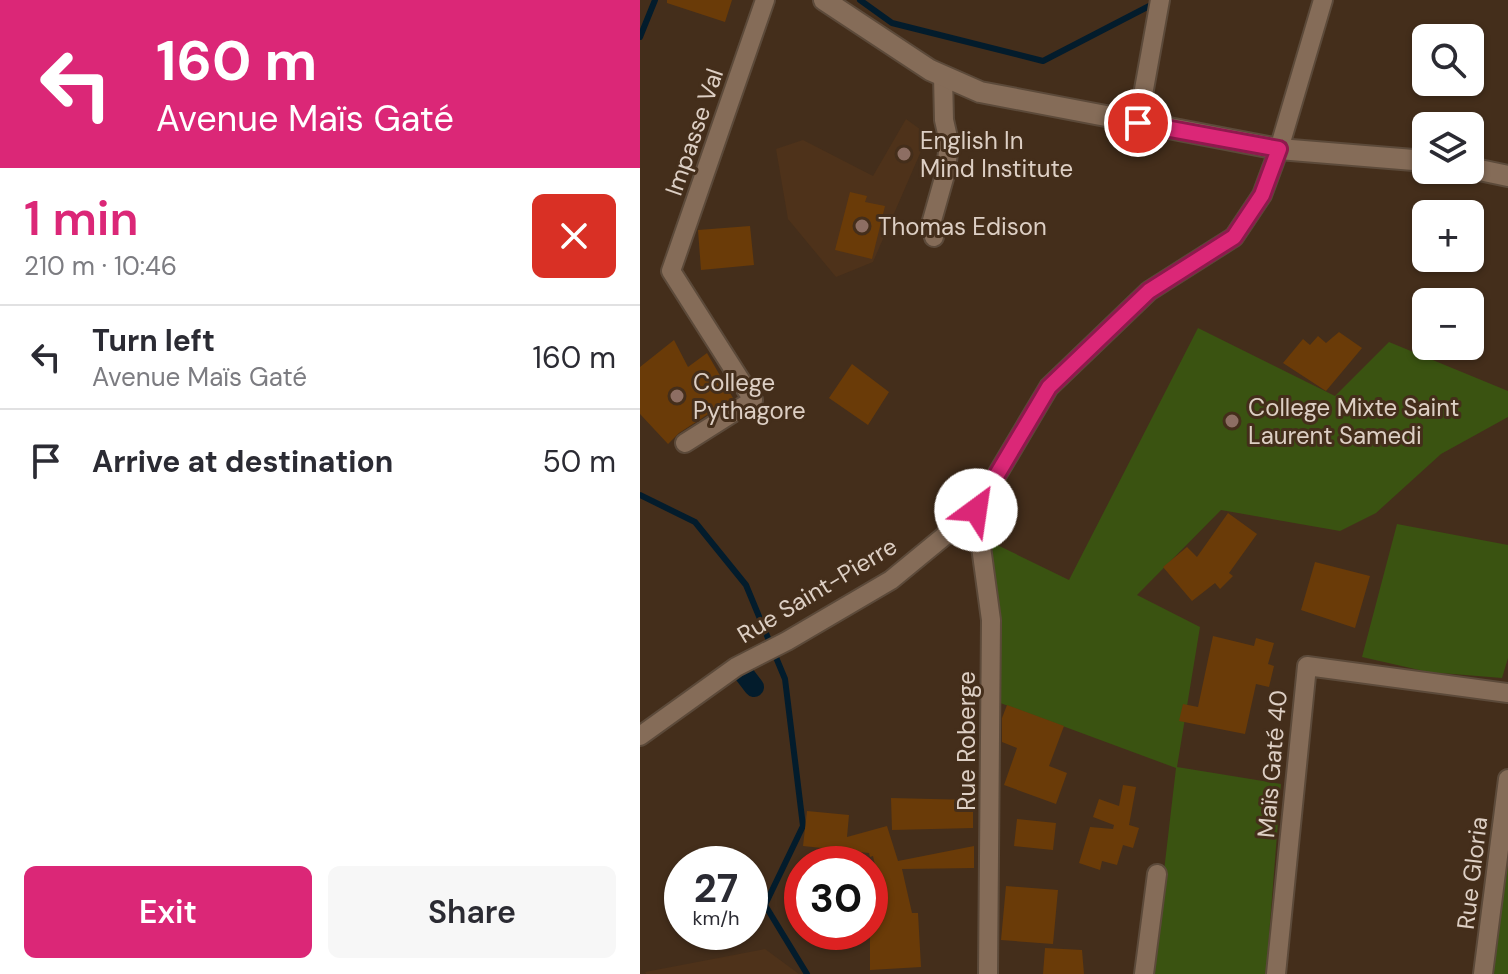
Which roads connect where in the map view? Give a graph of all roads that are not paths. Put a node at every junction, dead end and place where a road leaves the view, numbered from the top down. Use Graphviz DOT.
graph roads {
  1 [pos="765,0"];
  2 [pos="824,0"];
  3 [pos="1323,0"];
  4 [pos="1159,5"];
  5 [pos="943,76"];
  6 [pos="1138,123"];
  7 [pos="1279,149"];
  8 [pos="1412,160"];
  9 [pos="1484,171"];
  10 [pos="1508,176"];
  11 [pos="934,237"];
  12 [pos="685,443"];
  13 [pos="976,510"];
  14 [pos="1508,693"];
  15 [pos="640,736"];
  16 [pos="1508,779"];
  17 [pos="1157,874"];
  18 [pos="988,974"];
  19 [pos="1144,974"];
  20 [pos="1276,974"];
  21 [pos="1483,974"];
  1 -- 12 [label="street, Impasse Val"];
  2 -- 5 [label="street"];
  3 -- 7 [label="street, Rue Saint-Pierre"];
  4 -- 6 [label="street"];
  5 -- 6 [label="street"];
  5 -- 11 [label="street"];
  6 -- 7 [label="street"];
  7 -- 8 [label="street"];
  7 -- 13 [label="street, Rue Saint-Pierre"];
  9 -- 10 [label="street"];
  13 -- 15 [label="street, Rue Saint-Pierre"];
  13 -- 18 [label="street, Rue Roberge"];
  14 -- 20 [label="street, Maïs Gaté 40"];
  16 -- 21 [label="street, Rue Gloria"];
  17 -- 19 [label="street"];
}
